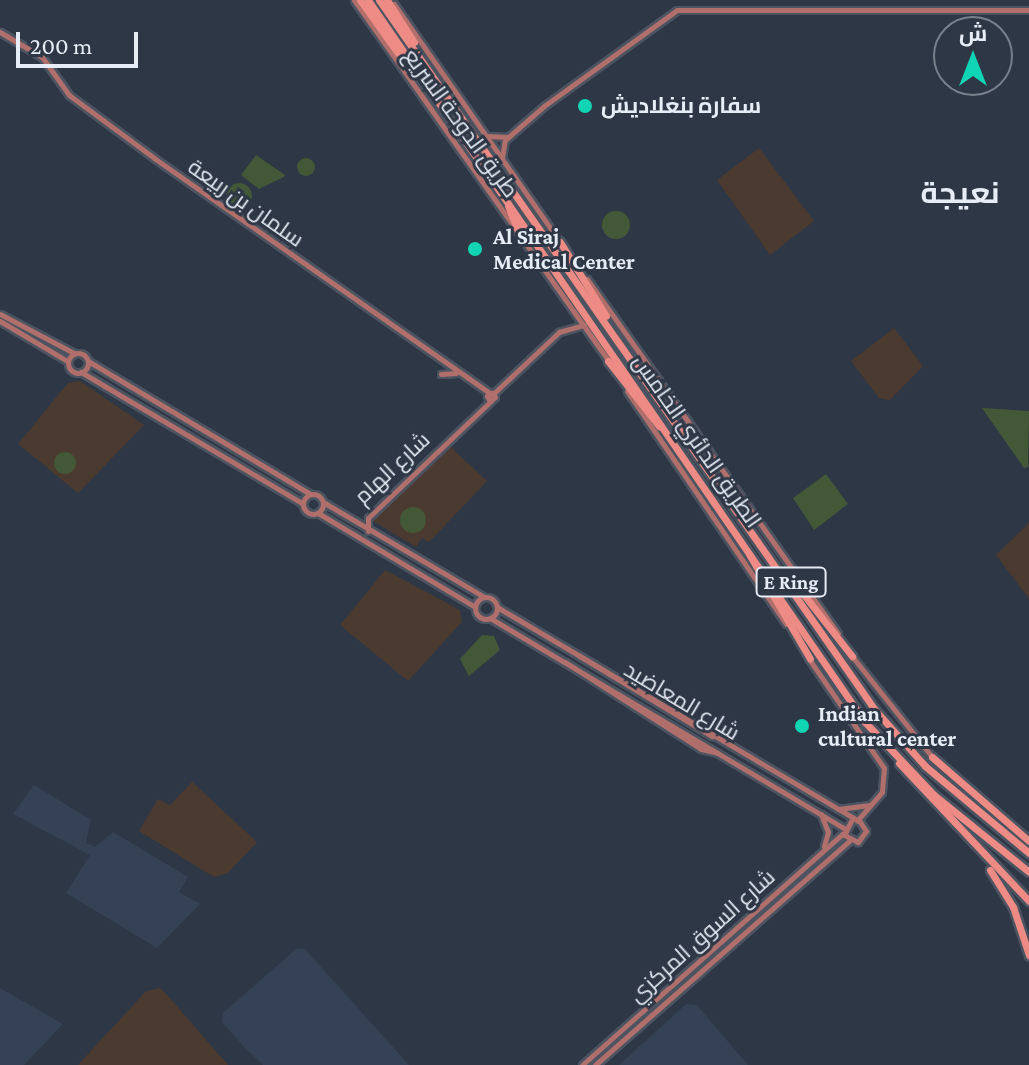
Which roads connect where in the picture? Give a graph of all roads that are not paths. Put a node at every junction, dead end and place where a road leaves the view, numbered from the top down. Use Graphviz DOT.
graph roads {
  1 [pos="354,0"];
  2 [pos="360,0"];
  3 [pos="368,0"];
  4 [pos="379,0"];
  5 [pos="389,0"];
  6 [pos="1029,10"];
  7 [pos="0,32"];
  8 [pos="431,76"];
  9 [pos="423,81"];
  10 [pos="484,134"];
  11 [pos="509,137"];
  12 [pos="502,160"];
  13 [pos="505,196"];
  14 [pos="517,228"];
  15 [pos="560,242"];
  16 [pos="572,307"];
  17 [pos="0,314"];
  18 [pos="0,321"];
  19 [pos="569,324"];
  20 [pos="585,325"];
  21 [pos="74,353"];
  22 [pos="629,356"];
  23 [pos="67,361"];
  24 [pos="88,361"];
  25 [pos="608,361"];
  26 [pos="81,372"];
  27 [pos="441,374"];
  28 [pos="459,374"];
  29 [pos="489,397"];
  30 [pos="671,434"];
  31 [pos="453,435"];
  32 [pos="310,494"];
  33 [pos="323,502"];
  34 [pos="302,503"];
  35 [pos="318,513"];
  36 [pos="353,523"];
  37 [pos="369,532"];
  38 [pos="747,544"];
  39 [pos="794,587"];
  40 [pos="484,597"];
  41 [pos="475,607"];
  42 [pos="497,607"];
  43 [pos="490,618"];
  44 [pos="852,656"];
  45 [pos="810,659"];
  46 [pos="565,661"];
  47 [pos="631,700"];
  48 [pos="622,702"];
  49 [pos="718,753"];
  50 [pos="932,757"];
  51 [pos="898,761"];
  52 [pos="875,803"];
  53 [pos="825,804"];
  54 [pos="817,811"];
  55 [pos="854,821"];
  56 [pos="844,830"];
  57 [pos="849,841"];
  58 [pos="1029,841"];
  59 [pos="974,850"];
  60 [pos="1029,853"];
  61 [pos="805,865"];
  62 [pos="1029,872"];
  63 [pos="1029,901"];
  64 [pos="1029,955"];
  65 [pos="582,1065"];
  66 [pos="595,1065"];
  1 -- 14 [label="street, طريق الدوحة السريع"];
  2 -- 9 [label="highway"];
  3 -- 9 [label="highway, الطريق الدائري الخامس / E Ring"];
  4 -- 8 [label="highway, الطريق الدائري الخامس / E Ring"];
  5 -- 8 [label="highway"];
  5 -- 10 [label="street, طريق الدوحة السريع"];
  6 -- 11 [label="street"];
  7 -- 28 [label="street, سلمان بن ربيعة"];
  8 -- 22 [label="highway, الطريق الدائري الخامس / E Ring"];
  9 -- 13 [label="highway, الطريق الدائري الخامس / E Ring"];
  10 -- 11 [label="street"];
  10 -- 12 [label="street, طريق الدوحة السريع"];
  11 -- 12 [label="street"];
  12 -- 15 [label="street, طريق الدوحة السريع"];
  13 -- 14 [label="highway"];
  13 -- 30 [label="highway, الطريق الدائري الخامس / E Ring"];
  14 -- 16 [label="street, طريق الدوحة السريع"];
  15 -- 22 [label="highway"];
  15 -- 44 [label="street, طريق الدوحة السريع"];
  16 -- 19 [label="street"];
  16 -- 20 [label="street, طريق الدوحة السريع"];
  17 -- 21 [label="street"];
  18 -- 23 [label="street"];
  19 -- 20 [label="street"];
  19 -- 29 [label="street, شارع الهام"];
  20 -- 25 [label="street, طريق الدوحة السريع"];
  21 -- 23 [label="street"];
  21 -- 24 [label="street"];
  22 -- 39 [label="highway, الطريق الدائري الخامس / E Ring"];
  23 -- 26 [label="street"];
  24 -- 26 [label="street"];
  24 -- 32 [label="street"];
  25 -- 30 [label="highway"];
  25 -- 45 [label="street, طريق الدوحة السريع"];
  26 -- 34 [label="street"];
  27 -- 28 [label="street"];
  28 -- 29 [label="street, سلمان بن ربيعة"];
  29 -- 31 [label="street, شارع الهام"];
  30 -- 38 [label="highway, الطريق الدائري الخامس / E Ring"];
  31 -- 36 [label="street, شارع الهام"];
  31 -- 37 [label="street, شارع الهام"];
  32 -- 33 [label="street"];
  32 -- 34 [label="street"];
  33 -- 35 [label="street"];
  33 -- 36 [label="street"];
  34 -- 35 [label="street"];
  35 -- 41 [label="street"];
  36 -- 37 [label="street"];
  37 -- 40 [label="street"];
  38 -- 45 [label="highway"];
  38 -- 51 [label="highway, الطريق الدائري الخامس / E Ring"];
  39 -- 44 [label="highway"];
  39 -- 60 [label="highway, الطريق الدائري الخامس / E Ring"];
  40 -- 41 [label="street"];
  40 -- 42 [label="street, شارع المعاضيد"];
  41 -- 43 [label="street, شارع المعاضيد"];
  42 -- 43 [label="street"];
  42 -- 53 [label="street, شارع المعاضيد"];
  43 -- 46 [label="street, شارع المعاضيد"];
  44 -- 50 [label="street, طريق الدوحة السريع"];
  45 -- 52 [label="street, طريق الدوحة السريع"];
  46 -- 47 [label="street, شارع المعاضيد"];
  46 -- 48 [label="street"];
  47 -- 48 [label="street"];
  47 -- 49 [label="street, شارع المعاضيد"];
  48 -- 49 [label="street"];
  49 -- 54 [label="street, شارع المعاضيد"];
  50 -- 58 [label="highway"];
  51 -- 59 [label="highway"];
  51 -- 62 [label="highway, الطريق الدائري الخامس / E Ring"];
  52 -- 53 [label="street"];
  52 -- 55 [label="street"];
  53 -- 55 [label="street, شارع المعاضيد"];
  54 -- 56 [label="street, شارع المعاضيد"];
  54 -- 61 [label="street"];
  55 -- 56 [label="street, شارع السوق المركزي"];
  55 -- 57 [label="street"];
  56 -- 57 [label="street"];
  56 -- 61 [label="street, شارع السوق المركزي"];
  57 -- 66 [label="street, شارع السوق المركزي"];
  59 -- 63 [label="highway"];
  59 -- 64 [label="highway"];
  61 -- 65 [label="street, شارع السوق المركزي"];
}
